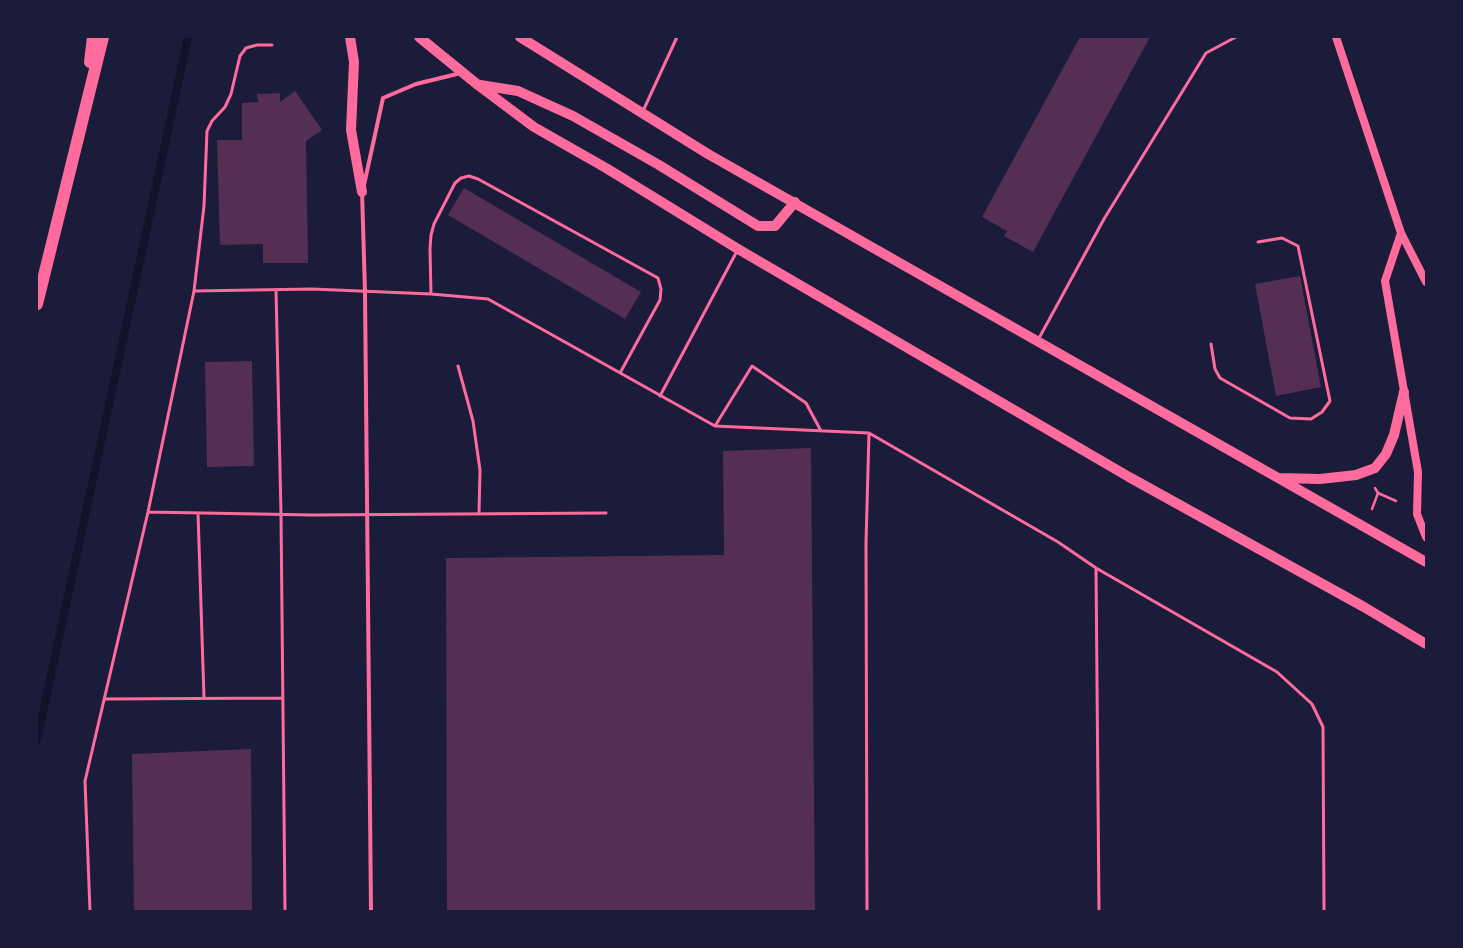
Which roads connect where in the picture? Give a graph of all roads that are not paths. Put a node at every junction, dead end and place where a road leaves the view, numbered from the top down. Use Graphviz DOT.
graph roads {
  1 [pos="93,37"];
  2 [pos="103,37"];
  3 [pos="350,37"];
  4 [pos="419,37"];
  5 [pos="520,37"];
  6 [pos="677,37"];
  7 [pos="1236,37"];
  8 [pos="1336,37"];
  9 [pos="272,45"];
  10 [pos="463,72"];
  11 [pos="478,85"];
  12 [pos="86,103"];
  13 [pos="642,112"];
  14 [pos="362,192"];
  15 [pos="794,202"];
  16 [pos="1401,232"];
  17 [pos="1258,242"];
  18 [pos="738,249"];
  19 [pos="1426,282"];
  20 [pos="276,290"];
  21 [pos="194,291"];
  22 [pos="365,292"];
  23 [pos="431,294"];
  24 [pos="37,304"];
  25 [pos="1037,341"];
  26 [pos="1211,344"];
  27 [pos="458,366"];
  28 [pos="620,373"];
  29 [pos="1404,392"];
  30 [pos="660,396"];
  31 [pos="714,426"];
  32 [pos="821,431"];
  33 [pos="869,433"];
  34 [pos="1278,478"];
  35 [pos="148,512"];
  36 [pos="198,513"];
  37 [pos="367,513"];
  38 [pos="478,513"];
  39 [pos="606,513"];
  40 [pos="281,514"];
  41 [pos="1426,537"];
  42 [pos="1426,562"];
  43 [pos="1096,568"];
  44 [pos="1426,644"];
  45 [pos="204,698"];
  46 [pos="283,698"];
  47 [pos="105,699"];
  48 [pos="90,911"];
  49 [pos="285,911"];
  50 [pos="372,911"];
  51 [pos="867,911"];
  52 [pos="1099,911"];
  53 [pos="1324,911"];
  1 -- 12 [label="highway"];
  2 -- 12 [label="highway"];
  3 -- 14 [label="main road"];
  4 -- 10 [label="main road"];
  5 -- 13 [label="main road"];
  6 -- 13 [label="lane"];
  7 -- 25 [label="lane"];
  8 -- 16 [label="main road"];
  9 -- 21 [label="lane"];
  10 -- 11 [label="main road"];
  10 -- 14 [label="street"];
  11 -- 15 [label="main road"];
  11 -- 18 [label="main road"];
  12 -- 24 [label="highway"];
  13 -- 15 [label="main road"];
  14 -- 22 [label="street"];
  15 -- 25 [label="main road"];
  16 -- 19 [label="main road"];
  16 -- 29 [label="main road"];
  17 -- 26 [label="lane"];
  18 -- 30 [label="lane"];
  18 -- 44 [label="main road"];
  20 -- 21 [label="lane"];
  20 -- 22 [label="lane"];
  20 -- 40 [label="lane"];
  21 -- 35 [label="lane"];
  22 -- 23 [label="lane"];
  22 -- 37 [label="street"];
  23 -- 28 [label="lane"];
  23 -- 28 [label="lane"];
  25 -- 34 [label="main road"];
  27 -- 38 [label="lane"];
  28 -- 30 [label="lane"];
  29 -- 34 [label="main road"];
  29 -- 41 [label="main road"];
  30 -- 31 [label="lane"];
  31 -- 32 [label="lane"];
  31 -- 32 [label="lane"];
  32 -- 33 [label="lane"];
  33 -- 43 [label="lane"];
  33 -- 51 [label="lane"];
  34 -- 42 [label="main road"];
  35 -- 36 [label="lane"];
  35 -- 47 [label="lane"];
  36 -- 40 [label="lane"];
  36 -- 45 [label="lane"];
  37 -- 38 [label="lane"];
  37 -- 40 [label="lane"];
  37 -- 50 [label="street"];
  38 -- 39 [label="lane"];
  40 -- 46 [label="lane"];
  43 -- 52 [label="lane"];
  43 -- 53 [label="lane"];
  45 -- 46 [label="lane"];
  45 -- 47 [label="lane"];
  46 -- 49 [label="lane"];
  47 -- 48 [label="lane"];
}
